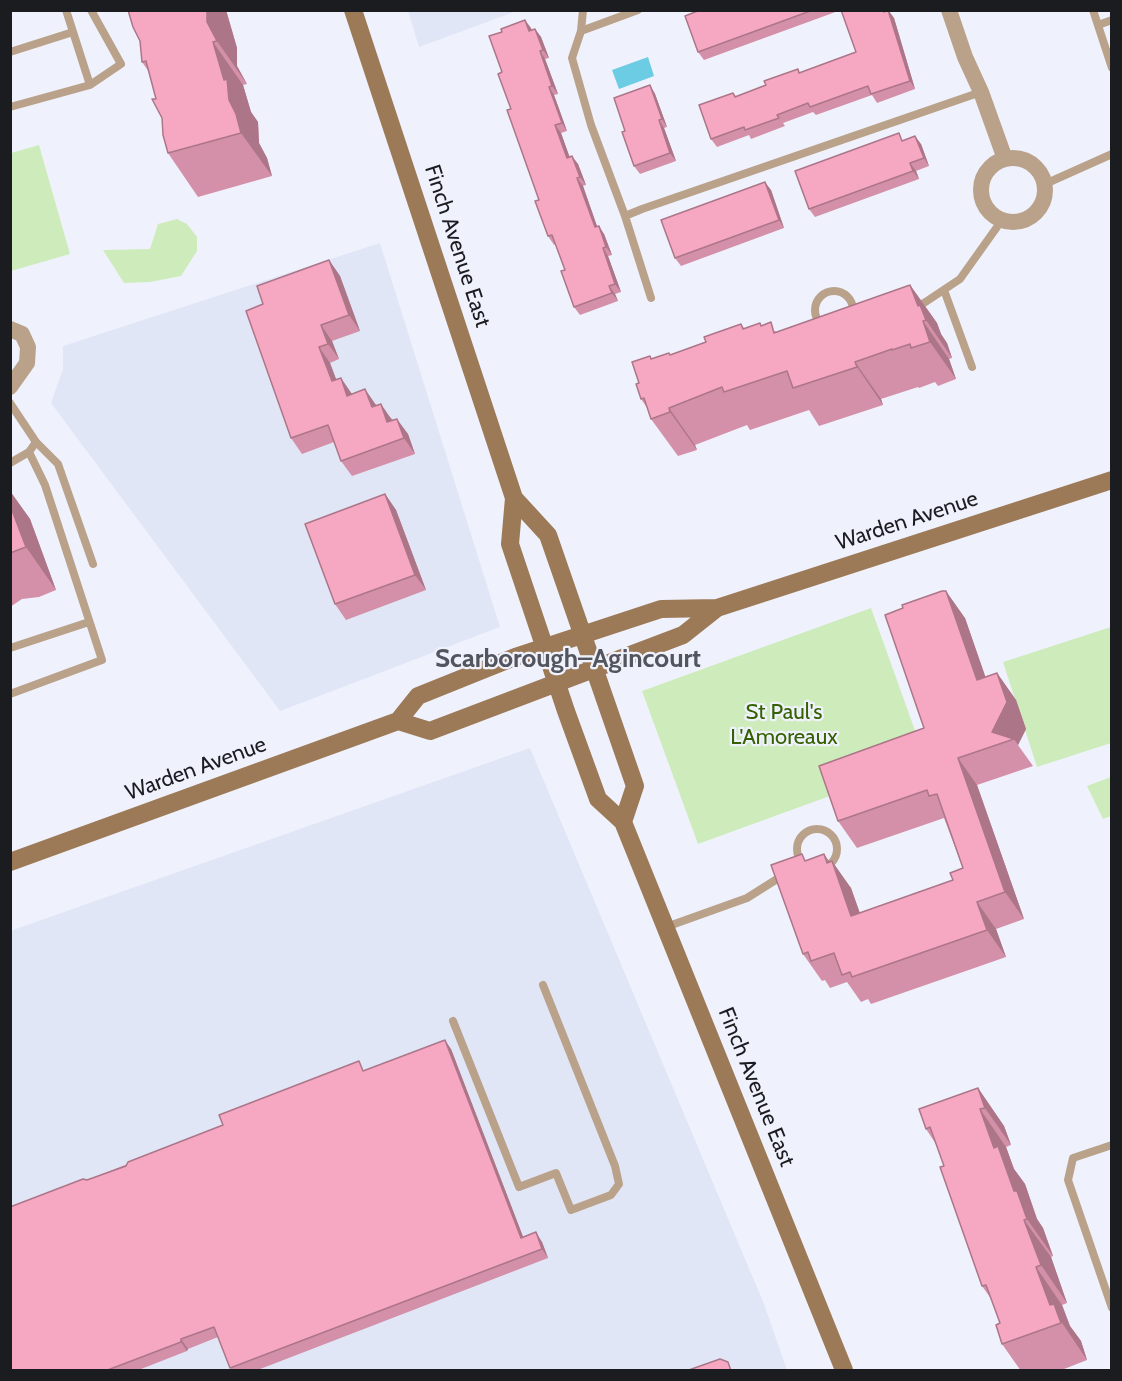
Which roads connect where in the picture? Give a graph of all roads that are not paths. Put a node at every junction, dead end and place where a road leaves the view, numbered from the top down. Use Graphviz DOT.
graph roads {
  1 [pos="66,10"];
  2 [pos="91,10"];
  3 [pos="353,10"];
  4 [pos="583,10"];
  5 [pos="638,10"];
  6 [pos="949,10"];
  7 [pos="1093,10"];
  8 [pos="1112,20"];
  9 [pos="1098,25"];
  10 [pos="581,31"];
  11 [pos="73,32"];
  12 [pos="10,52"];
  13 [pos="1112,68"];
  14 [pos="90,85"];
  15 [pos="981,92"];
  16 [pos="10,107"];
  17 [pos="1112,154"];
  18 [pos="1005,159"];
  19 [pos="1045,184"];
  20 [pos="625,216"];
  21 [pos="1002,220"];
  22 [pos="944,290"];
  23 [pos="651,298"];
  24 [pos="906,309"];
  25 [pos="853,314"];
  26 [pos="864,315"];
  27 [pos="10,329"];
  28 [pos="972,367"];
  29 [pos="10,387"];
  30 [pos="10,403"];
  31 [pos="36,442"];
  32 [pos="29,452"];
  33 [pos="10,463"];
  34 [pos="1112,480"];
  35 [pos="514,498"];
  36 [pos="93,564"];
  37 [pos="717,608"];
  38 [pos="89,622"];
  39 [pos="582,637"];
  40 [pos="10,648"];
  41 [pos="544,649"];
  42 [pos="593,669"];
  43 [pos="556,682"];
  44 [pos="10,694"];
  45 [pos="398,721"];
  46 [pos="624,822"];
  47 [pos="10,862"];
  48 [pos="802,862"];
  49 [pos="666,927"];
  50 [pos="543,985"];
  51 [pos="453,1021"];
  52 [pos="1112,1145"];
  53 [pos="1112,1308"];
  54 [pos="844,1371"];
  1 -- 11 [label="lane"];
  2 -- 14 [label="lane"];
  3 -- 35 [label="main road, Finch Avenue East"];
  4 -- 10 [label="lane"];
  5 -- 10 [label="lane"];
  6 -- 15 [label="street"];
  7 -- 9 [label="lane"];
  8 -- 9 [label="lane"];
  9 -- 13 [label="lane"];
  10 -- 20 [label="lane"];
  11 -- 12 [label="lane"];
  11 -- 14 [label="lane"];
  14 -- 16 [label="lane"];
  15 -- 18 [label="street"];
  15 -- 20 [label="lane"];
  17 -- 19 [label="lane"];
  18 -- 19 [label="street"];
  18 -- 21 [label="street"];
  19 -- 21 [label="street"];
  20 -- 23 [label="lane"];
  21 -- 22 [label="lane"];
  22 -- 24 [label="lane"];
  22 -- 28 [label="lane"];
  25 -- 25 [label="lane"];
  25 -- 26 [label="lane"];
  27 -- 29 [label="street"];
  30 -- 31 [label="lane"];
  31 -- 32 [label="lane"];
  31 -- 36 [label="lane"];
  32 -- 33 [label="lane"];
  32 -- 38 [label="lane"];
  34 -- 37 [label="main road, Warden Avenue"];
  35 -- 39 [label="main road, Finch Avenue East"];
  35 -- 41 [label="main road, Finch Avenue East"];
  37 -- 39 [label="main road, Warden Avenue"];
  37 -- 42 [label="main road, Warden Avenue"];
  38 -- 40 [label="lane"];
  38 -- 44 [label="lane"];
  39 -- 41 [label="main road, Warden Avenue"];
  39 -- 42 [label="main road, Finch Avenue East"];
  41 -- 43 [label="main road, Finch Avenue East"];
  41 -- 45 [label="main road, Warden Avenue"];
  42 -- 43 [label="main road, Warden Avenue"];
  42 -- 46 [label="main road, Finch Avenue East"];
  43 -- 45 [label="main road, Warden Avenue"];
  43 -- 46 [label="main road, Finch Avenue East"];
  45 -- 47 [label="main road, Warden Avenue"];
  46 -- 49 [label="main road, Finch Avenue East"];
  48 -- 48 [label="lane"];
  48 -- 49 [label="lane"];
  49 -- 54 [label="main road, Finch Avenue East"];
  50 -- 51 [label="lane"];
  52 -- 53 [label="lane"];
}
